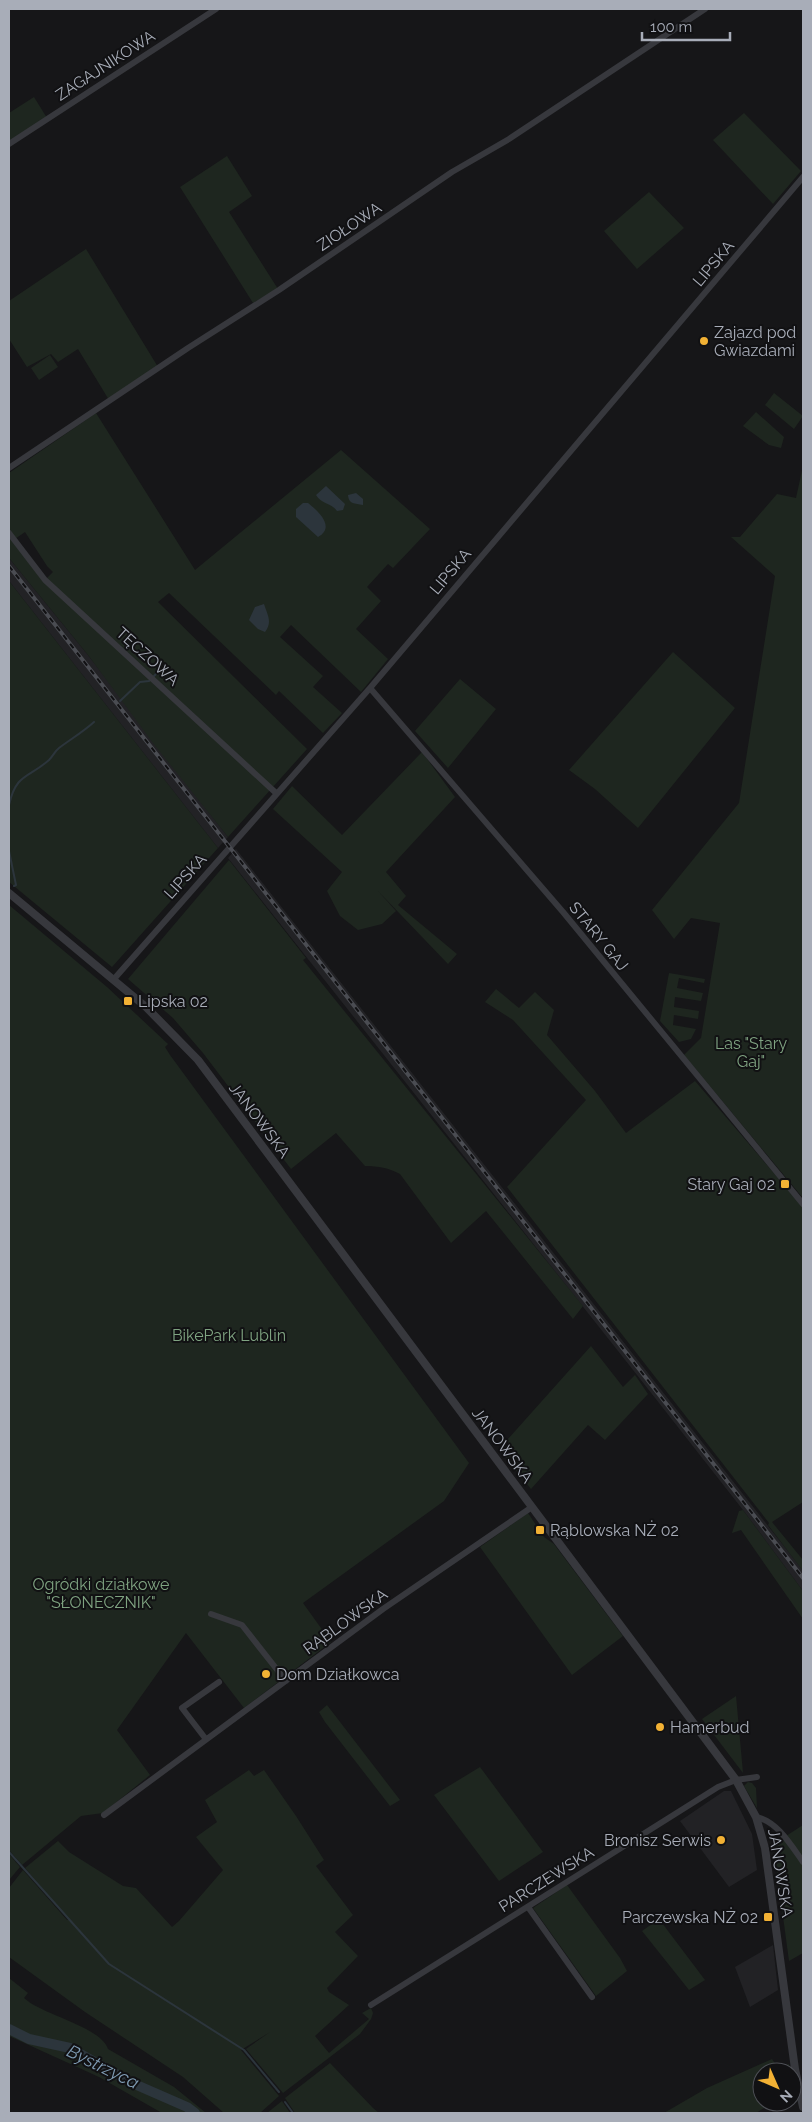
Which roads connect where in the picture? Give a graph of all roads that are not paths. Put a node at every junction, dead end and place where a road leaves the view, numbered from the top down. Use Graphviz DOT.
graph roads {
  1 [pos="216,9"];
  2 [pos="705,9"];
  3 [pos="9,144"];
  4 [pos="803,177"];
  5 [pos="9,468"];
  6 [pos="9,533"];
  7 [pos="370,688"];
  8 [pos="276,793"];
  9 [pos="9,893"];
  10 [pos="114,979"];
  11 [pos="803,1204"];
  12 [pos="532,1507"];
  13 [pos="211,1614"];
  14 [pos="286,1681"];
  15 [pos="219,1682"];
  16 [pos="206,1738"];
  17 [pos="758,1777"];
  18 [pos="736,1780"];
  19 [pos="104,1814"];
  20 [pos="756,1816"];
  21 [pos="803,1862"];
  22 [pos="528,1907"];
  23 [pos="592,1997"];
  24 [pos="372,2006"];
  25 [pos="803,2106"];
  1 -- 3 [label="street, ZAGAJNIKOWA"];
  2 -- 5 [label="street, ZIOŁOWA"];
  4 -- 7 [label="street, LIPSKA"];
  6 -- 8 [label="street, TĘCZOWA"];
  7 -- 8 [label="street, LIPSKA"];
  7 -- 11 [label="street, STARY GAJ"];
  8 -- 10 [label="street, LIPSKA"];
  9 -- 10 [label="street, JANOWSKA"];
  10 -- 12 [label="street, JANOWSKA"];
  12 -- 14 [label="street, RĄBLOWSKA"];
  12 -- 18 [label="street, JANOWSKA"];
  13 -- 14 [label="street"];
  14 -- 16 [label="street, RĄBLOWSKA"];
  15 -- 16 [label="street"];
  16 -- 19 [label="street, RĄBLOWSKA"];
  17 -- 18 [label="street, PARCZEWSKA"];
  18 -- 20 [label="street, JANOWSKA"];
  18 -- 22 [label="street, PARCZEWSKA"];
  20 -- 21 [label="street"];
  20 -- 25 [label="street, JANOWSKA"];
  22 -- 23 [label="street"];
  22 -- 24 [label="street, PARCZEWSKA"];
}
